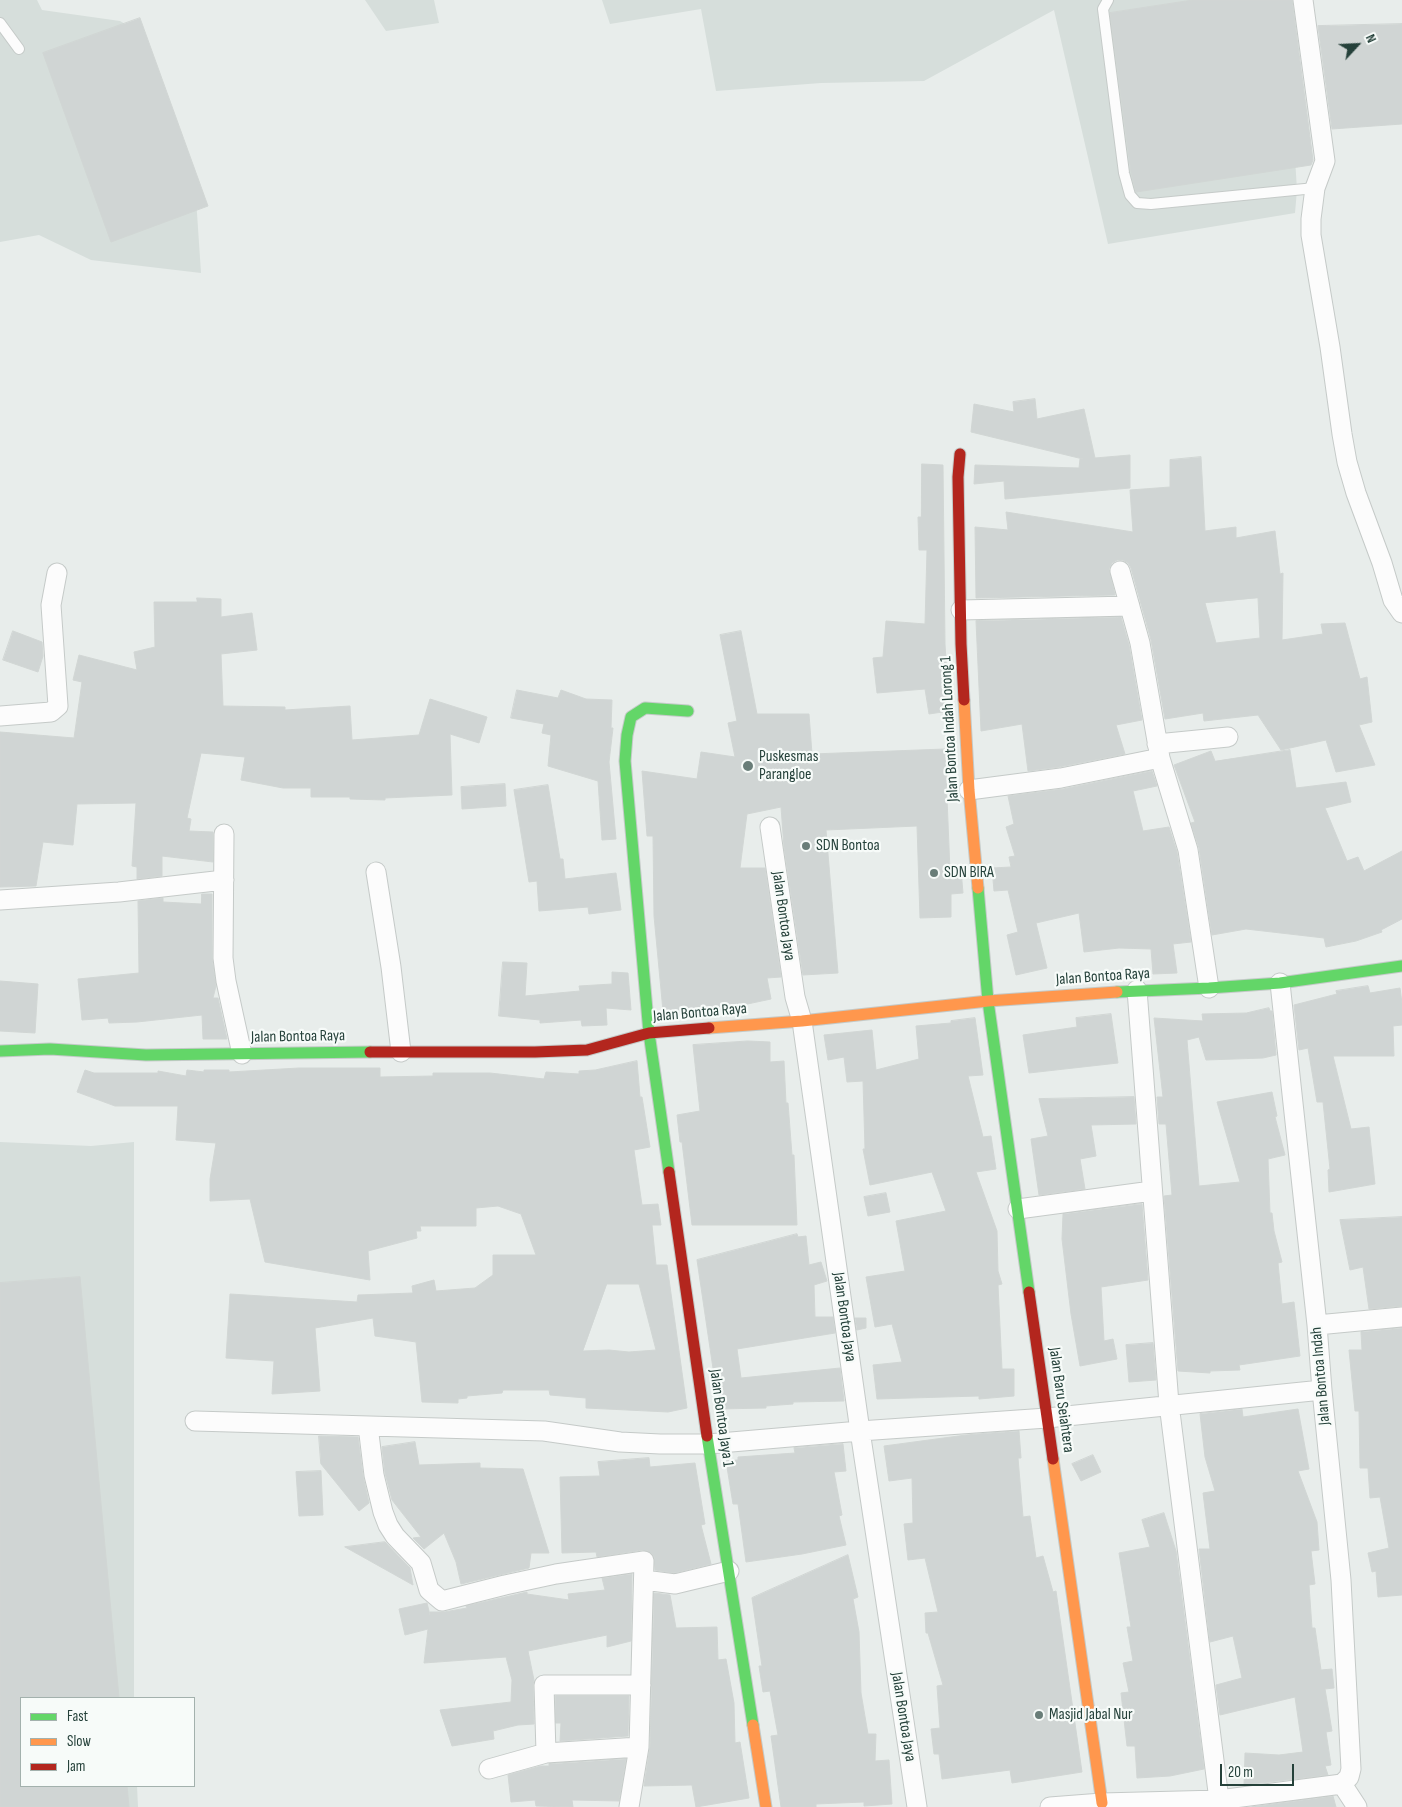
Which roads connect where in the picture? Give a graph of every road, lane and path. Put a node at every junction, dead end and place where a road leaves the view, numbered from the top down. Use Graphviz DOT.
graph roads {
  1 [pos="1108,0"];
  2 [pos="1303,0"];
  3 [pos="0,23"];
  4 [pos="19,49"];
  5 [pos="1315,188"];
  6 [pos="960,454"];
  7 [pos="1120,570"];
  8 [pos="57,573"];
  9 [pos="1130,606"];
  10 [pos="961,610"];
  11 [pos="1402,613"];
  12 [pos="688,710"];
  13 [pos="0,716"];
  14 [pos="1228,737"];
  15 [pos="1159,751"];
  16 [pos="969,790"];
  17 [pos="770,827"];
  18 [pos="224,834"];
  19 [pos="376,872"];
  20 [pos="224,880"];
  21 [pos="0,900"];
  22 [pos="1402,966"];
  23 [pos="1280,983"];
  24 [pos="1209,988"];
  25 [pos="1137,990"];
  26 [pos="988,1001"];
  27 [pos="802,1021"];
  28 [pos="649,1033"];
  29 [pos="0,1051"];
  30 [pos="401,1052"];
  31 [pos="242,1054"];
  32 [pos="1152,1191"];
  33 [pos="1018,1209"];
  34 [pos="1402,1317"];
  35 [pos="1317,1325"];
  36 [pos="1322,1390"];
  37 [pos="1169,1404"];
  38 [pos="1047,1418"];
  39 [pos="195,1421"];
  40 [pos="368,1426"];
  41 [pos="860,1431"];
  42 [pos="708,1444"];
  43 [pos="729,1572"];
  44 [pos="644,1580"];
  45 [pos="641,1686"];
  46 [pos="639,1747"];
  47 [pos="546,1753"];
  48 [pos="489,1769"];
  49 [pos="1347,1776"];
  50 [pos="1230,1802"];
  51 [pos="1102,1803"];
  52 [pos="629,1807"];
  53 [pos="766,1807"];
  54 [pos="917,1807"];
  55 [pos="1050,1807"];
  56 [pos="1357,1807"];
  1 -- 5 [label="lane"];
  2 -- 5 [label="street"];
  3 -- 4 [label="lane"];
  5 -- 11 [label="street"];
  6 -- 10 [label="street, Jalan Bontoa Indah Lorong 1"];
  7 -- 9 [label="street"];
  8 -- 13 [label="street"];
  9 -- 10 [label="street"];
  9 -- 15 [label="street"];
  10 -- 16 [label="street, Jalan Bontoa Indah Lorong 1"];
  12 -- 28 [label="street, Jalan Bontoa Jaya 1"];
  14 -- 15 [label="street"];
  15 -- 16 [label="street"];
  15 -- 24 [label="street"];
  16 -- 26 [label="street, Jalan Bontoa Indah Lorong 1"];
  17 -- 27 [label="street, Jalan Bontoa Jaya"];
  18 -- 20 [label="street"];
  19 -- 30 [label="street"];
  20 -- 21 [label="street"];
  20 -- 31 [label="street"];
  22 -- 23 [label="street, Jalan Bontoa Raya"];
  23 -- 24 [label="street, Jalan Bontoa Raya"];
  23 -- 35 [label="street, Jalan Bontoa Indah"];
  24 -- 25 [label="street, Jalan Bontoa Raya"];
  25 -- 26 [label="street, Jalan Bontoa Raya"];
  25 -- 32 [label="street"];
  26 -- 27 [label="street, Jalan Bontoa Raya"];
  26 -- 33 [label="street, Jalan Baru Seiahtera"];
  27 -- 28 [label="street, Jalan Bontoa Raya"];
  27 -- 41 [label="street, Jalan Bontoa Jaya"];
  28 -- 30 [label="street, Jalan Bontoa Raya"];
  28 -- 42 [label="street, Jalan Bontoa Jaya 1"];
  29 -- 31 [label="street, Jalan Bontoa Raya"];
  30 -- 31 [label="street, Jalan Bontoa Raya"];
  32 -- 33 [label="street"];
  32 -- 37 [label="street"];
  33 -- 38 [label="street, Jalan Baru Seiahtera"];
  34 -- 35 [label="street"];
  35 -- 36 [label="street, Jalan Bontoa Indah"];
  36 -- 37 [label="street"];
  36 -- 49 [label="street, Jalan Bontoa Indah"];
  37 -- 38 [label="street"];
  37 -- 50 [label="street"];
  38 -- 41 [label="street"];
  38 -- 51 [label="street, Jalan Baru Seiahtera"];
  39 -- 40 [label="street"];
  40 -- 42 [label="street"];
  40 -- 44 [label="street"];
  41 -- 42 [label="street"];
  41 -- 54 [label="street, Jalan Bontoa Jaya"];
  42 -- 43 [label="street, Jalan Bontoa Jaya 1"];
  43 -- 44 [label="street"];
  43 -- 53 [label="street, Jalan Bontoa Jaya 1"];
  44 -- 45 [label="street"];
  45 -- 46 [label="street"];
  45 -- 47 [label="street"];
  46 -- 47 [label="street"];
  46 -- 52 [label="street"];
  47 -- 48 [label="street"];
  49 -- 50 [label="street"];
  49 -- 56 [label="street"];
  50 -- 51 [label="street"];
  51 -- 55 [label="street"];
}
